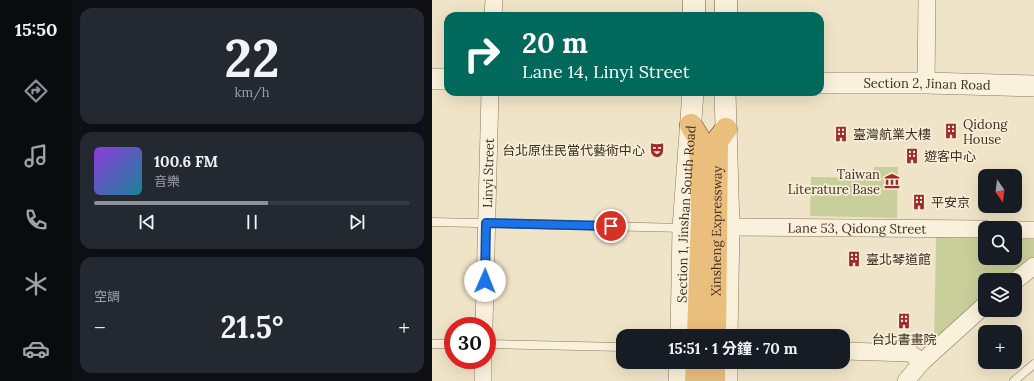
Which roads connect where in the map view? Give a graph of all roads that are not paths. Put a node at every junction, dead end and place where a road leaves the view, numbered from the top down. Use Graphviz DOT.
graph roads {
  1 [pos="494,0"];
  2 [pos="694,0"];
  3 [pos="726,0"];
  4 [pos="927,0"];
  5 [pos="493,12"];
  6 [pos="694,12"];
  7 [pos="726,12"];
  8 [pos="432,79"];
  9 [pos="444,79"];
  10 [pos="824,83"];
  11 [pos="926,83"];
  12 [pos="1034,86"];
  13 [pos="490,96"];
  14 [pos="693,96"];
  15 [pos="725,96"];
  16 [pos="691,125"];
  17 [pos="726,130"];
  18 [pos="716,220"];
  19 [pos="432,222"];
  20 [pos="486,223"];
  21 [pos="683,228"];
  22 [pos="978,229"];
  23 [pos="1022,230"];
  24 [pos="1034,230"];
  25 [pos="1034,266"];
  26 [pos="1022,275"];
  27 [pos="978,311"];
  28 [pos="484,317"];
  29 [pos="681,329"];
  30 [pos="699,329"];
  31 [pos="714,329"];
  32 [pos="726,329"];
  33 [pos="432,344"];
  34 [pos="444,344"];
  35 [pos="496,344"];
  36 [pos="616,347"];
  37 [pos="850,351"];
  38 [pos="922,362"];
  39 [pos="1034,364"];
  40 [pos="483,369"];
  41 [pos="680,369"];
  42 [pos="697,369"];
  43 [pos="714,369"];
  44 [pos="727,369"];
  45 [pos="483,381"];
  46 [pos="679,381"];
  47 [pos="696,381"];
  48 [pos="714,381"];
  49 [pos="727,381"];
  50 [pos="906,381"];
  51 [pos="1014,381"];
  1 -- 5 [label="street"];
  2 -- 6 [label="main road"];
  3 -- 7 [label="main road"];
  4 -- 11 [label="street"];
  8 -- 9 [label="street"];
  10 -- 11 [label="street, Section 2, Jinan Road"];
  11 -- 12 [label="street, Section 2, Jinan Road"];
  13 -- 20 [label="street, Linyi Street"];
  14 -- 16 [label="street, Section 1, Jinshan South Road"];
  15 -- 17 [label="street"];
  16 -- 18 [label="highway"];
  16 -- 21 [label="street, Section 1, Jinshan South Road"];
  17 -- 18 [label="highway, Xinsheng Expressway"];
  18 -- 22 [label="street, Lane 53, Qidong Street"];
  18 -- 30 [label="highway, Xinsheng Expressway"];
  18 -- 31 [label="highway, Xinsheng Expressway"];
  18 -- 32 [label="street"];
  19 -- 20 [label="lane"];
  20 -- 21 [label="lane"];
  20 -- 28 [label="street, Linyi Street"];
  21 -- 29 [label="street, Section 1, Jinshan South Road"];
  23 -- 24 [label="street"];
  25 -- 26 [label="street"];
  27 -- 38 [label="street"];
  33 -- 34 [label="lane"];
  35 -- 36 [label="lane"];
  37 -- 38 [label="street"];
  38 -- 50 [label="street"];
  39 -- 51 [label="lane"];
  40 -- 45 [label="street"];
  41 -- 46 [label="street"];
  42 -- 47 [label="highway"];
  43 -- 48 [label="highway"];
  44 -- 49 [label="street"];
}
